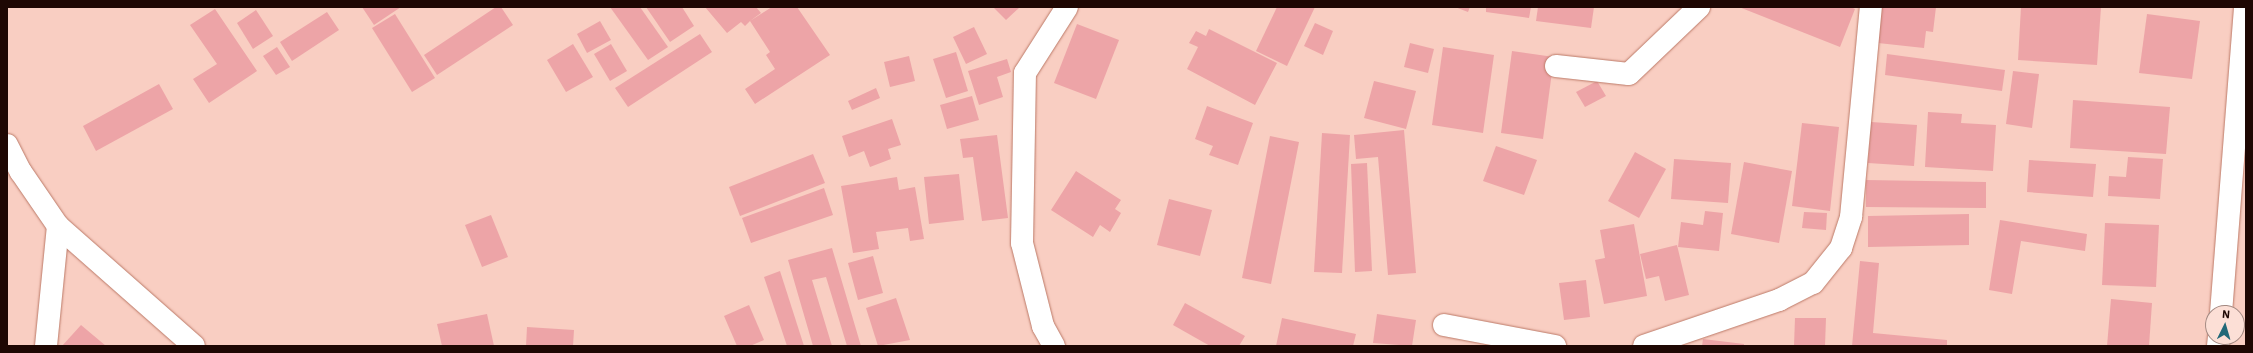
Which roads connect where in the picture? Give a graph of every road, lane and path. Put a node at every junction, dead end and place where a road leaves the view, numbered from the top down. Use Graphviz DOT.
graph roads {
  1 [pos="1067,7"];
  2 [pos="1699,7"];
  3 [pos="1871,7"];
  4 [pos="2245,7"];
  5 [pos="1556,66"];
  6 [pos="7,144"];
  7 [pos="58,226"];
  8 [pos="2222,305"];
  9 [pos="1444,325"];
  10 [pos="46,346"];
  11 [pos="194,346"];
  12 [pos="1054,346"];
  13 [pos="1555,346"];
  14 [pos="1644,346"];
  1 -- 12 [label="main road"];
  2 -- 5 [label="main road"];
  3 -- 14 [label="main road"];
  4 -- 8 [label="main road"];
  6 -- 7 [label="main road"];
  7 -- 10 [label="main road"];
  7 -- 11 [label="main road"];
  9 -- 13 [label="main road"];
}
